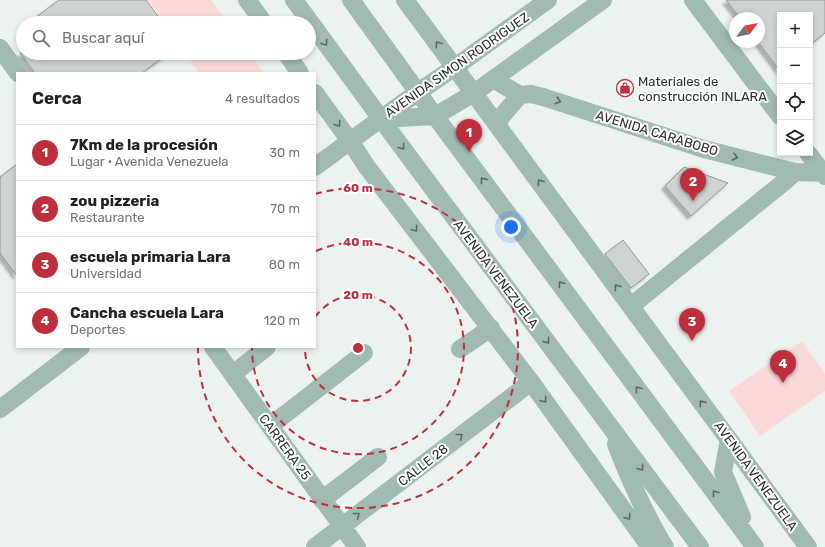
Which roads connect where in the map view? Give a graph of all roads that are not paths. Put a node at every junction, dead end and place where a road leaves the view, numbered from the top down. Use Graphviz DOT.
graph roads {
  1 [pos="247,0"];
  2 [pos="294,0"];
  3 [pos="351,0"];
  4 [pos="405,0"];
  5 [pos="548,0"];
  6 [pos="603,0"];
  7 [pos="693,0"];
  8 [pos="259,16"];
  9 [pos="306,16"];
  10 [pos="316,30"];
  11 [pos="0,48"];
  12 [pos="291,60"];
  13 [pos="455,67"];
  14 [pos="17,72"];
  15 [pos="299,72"];
  16 [pos="493,79"];
  17 [pos="418,92"];
  18 [pos="474,93"];
  19 [pos="316,94"];
  20 [pos="520,95"];
  21 [pos="777,112"];
  22 [pos="435,116"];
  23 [pos="381,119"];
  24 [pos="496,123"];
  25 [pos="350,141"];
  26 [pos="815,154"];
  27 [pos="316,167"];
  28 [pos="795,172"];
  29 [pos="824,174"];
  30 [pos="631,306"];
  31 [pos="491,328"];
  32 [pos="80,348"];
  33 [pos="214,348"];
  34 [pos="266,348"];
  35 [pos="460,349"];
  36 [pos="364,352"];
  37 [pos="233,374"];
  38 [pos="531,382"];
  39 [pos="0,409"];
  40 [pos="270,426"];
  41 [pos="610,426"];
  42 [pos="729,439"];
  43 [pos="378,457"];
  44 [pos="322,500"];
  45 [pos="342,527"];
  46 [pos="315,547"];
  47 [pos="357,547"];
  48 [pos="650,547"];
  49 [pos="665,547"];
  50 [pos="700,547"];
  51 [pos="755,547"];
  52 [pos="763,547"];
  53 [pos="808,547"];
  1 -- 8 [label="street"];
  2 -- 9 [label="street, AVENIDA VENEZUELA, one-way"];
  3 -- 17 [label="street"];
  13 -- 4 [label="street, AVENIDA VENEZUELA, one-way"];
  5 -- 13 [label="street, AVENIDA SIMON RODRIGUEZ"];
  6 -- 16 [label="street, AVENIDA SIMON RODRIGUEZ"];
  7 -- 21 [label="street"];
  10 -- 23 [label="street, AVENIDA VENEZUELA, one-way"];
  11 -- 14 [label="street"];
  12 -- 15 [label="street"];
  13 -- 17 [label="street, AVENIDA SIMON RODRIGUEZ"];
  13 -- 18 [label="street, AVENIDA VENEZUELA"];
  16 -- 18 [label="street, AVENIDA SIMON RODRIGUEZ"];
  16 -- 20 [label="street, AVENIDA CARABOBO"];
  17 -- 22 [label="street"];
  17 -- 23 [label="street, AVENIDA SIMON RODRIGUEZ"];
  18 -- 22 [label="street, AVENIDA SIMON RODRIGUEZ"];
  18 -- 24 [label="street, AVENIDA VENEZUELA"];
  19 -- 25 [label="street, one-way"];
  20 -- 24 [label="street"];
  20 -- 28 [label="street, AVENIDA CARABOBO, one-way"];
  22 -- 23 [label="street, AVENIDA SIMON RODRIGUEZ"];
  51 -- 22 [label="street, one-way"];
  23 -- 25 [label="street"];
  23 -- 41 [label="street, AVENIDA VENEZUELA, one-way"];
  30 -- 24 [label="street, AVENIDA VENEZUELA, one-way"];
  25 -- 27 [label="street"];
  25 -- 31 [label="street, one-way"];
  26 -- 29 [label="street"];
  28 -- 29 [label="street, AVENIDA CARABOBO"];
  28 -- 30 [label="street"];
  42 -- 30 [label="street, AVENIDA VENEZUELA, one-way"];
  31 -- 35 [label="street"];
  31 -- 38 [label="street"];
  32 -- 39 [label="street"];
  33 -- 37 [label="street, CARRERA 25"];
  34 -- 37 [label="street"];
  36 -- 40 [label="street"];
  37 -- 40 [label="street, CARRERA 25"];
  45 -- 38 [label="street, CALLE 28, one-way"];
  38 -- 48 [label="street, one-way"];
  40 -- 44 [label="street, CARRERA 25"];
  41 -- 49 [label="street"];
  41 -- 50 [label="street, AVENIDA VENEZUELA, one-way"];
  42 -- 52 [label="street"];
  42 -- 53 [label="street, AVENIDA VENEZUELA"];
  43 -- 44 [label="street"];
  44 -- 45 [label="street, CARRERA 25"];
  45 -- 46 [label="street, CALLE 28"];
  45 -- 47 [label="street, CARRERA 25"];
}
